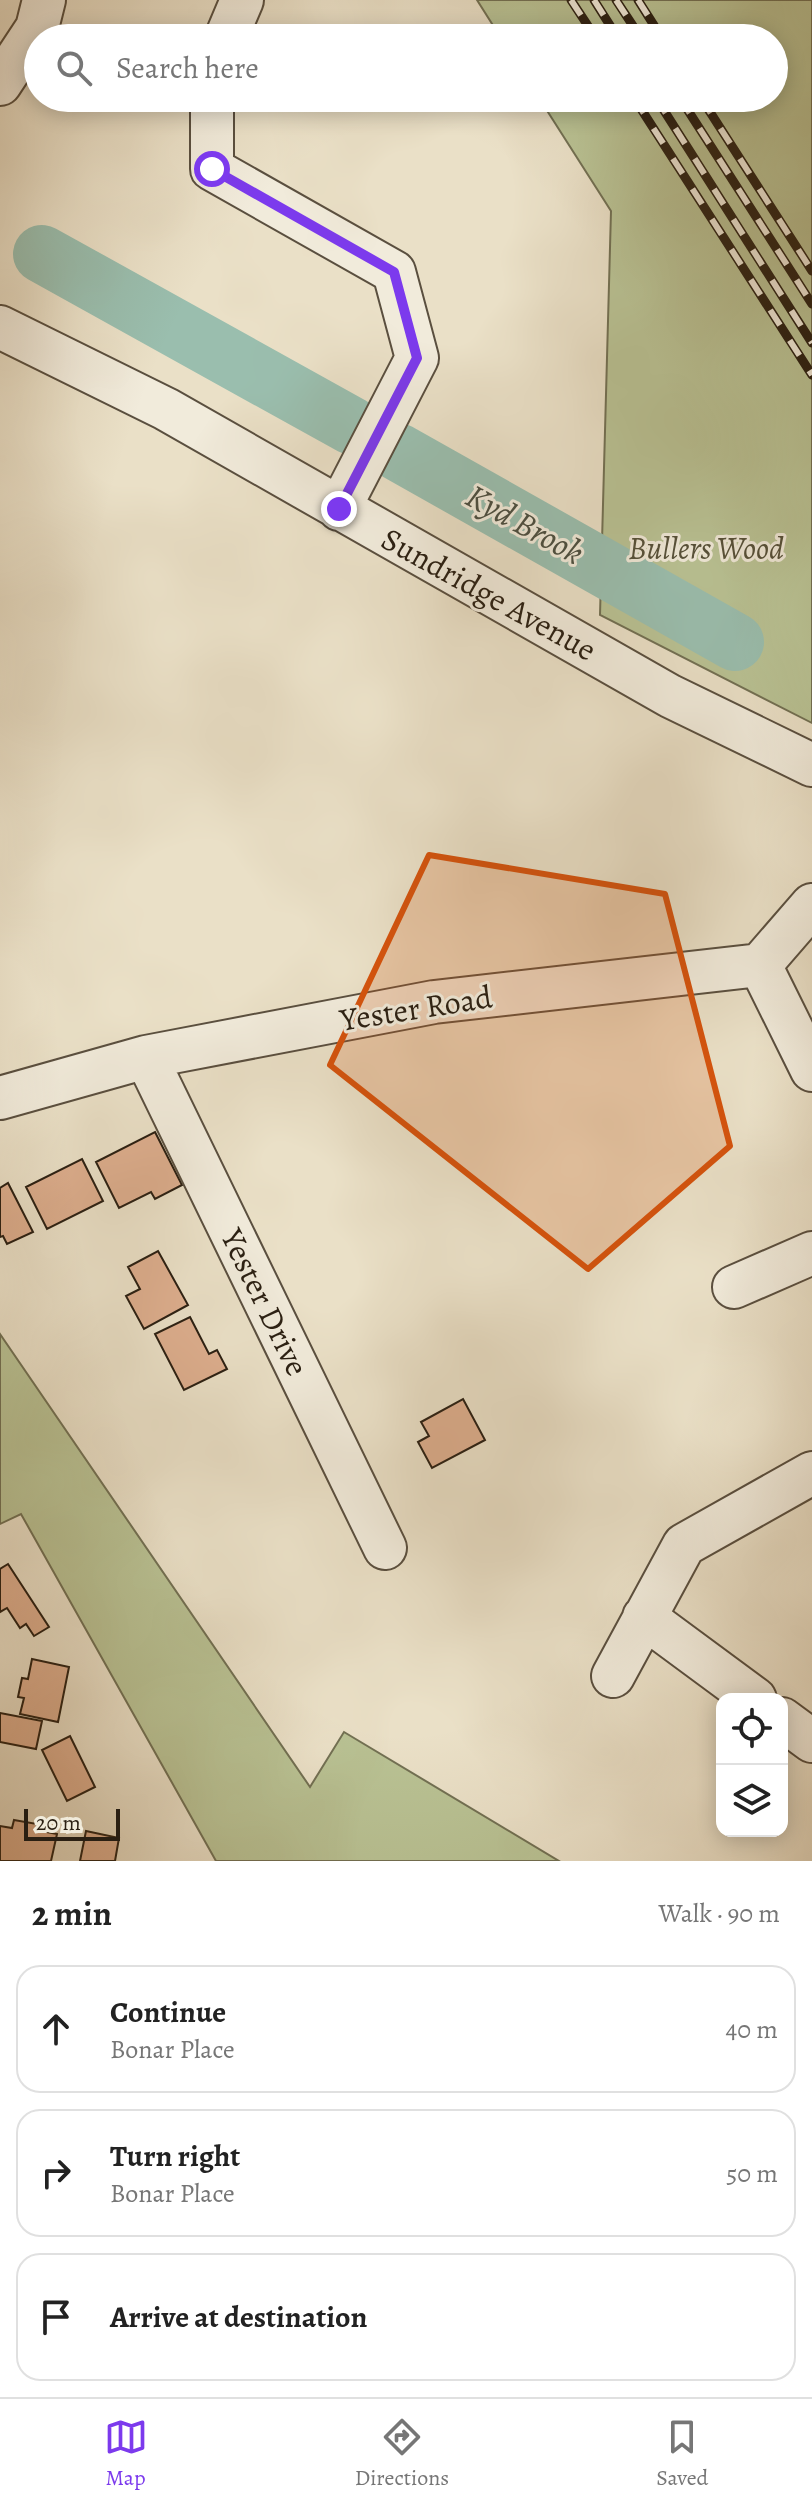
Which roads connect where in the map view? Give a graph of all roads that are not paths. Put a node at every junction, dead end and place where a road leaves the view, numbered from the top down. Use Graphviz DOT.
graph roads {
  1 [pos="44,0"];
  2 [pos="242,0"];
  3 [pos="38,24"];
  4 [pos="232,24"];
  5 [pos="24,48"];
  6 [pos="0,84"];
  7 [pos="212,112"];
  8 [pos="0,327"];
  9 [pos="339,509"];
  10 [pos="812,765"];
  11 [pos="812,905"];
  12 [pos="760,965"];
  13 [pos="146,1057"];
  14 [pos="812,1070"];
  15 [pos="0,1098"];
  16 [pos="812,1253"];
  17 [pos="734,1287"];
  18 [pos="812,1473"];
  19 [pos="385,1548"];
  20 [pos="644,1617"];
  21 [pos="613,1676"];
  22 [pos="747,1693"];
  23 [pos="788,1723"];
  24 [pos="812,1741"];
  1 -- 3 [label="street"];
  2 -- 4 [label="street"];
  5 -- 6 [label="street"];
  7 -- 9 [label="street"];
  8 -- 9 [label="street, Sundridge Avenue"];
  9 -- 10 [label="street, Sundridge Avenue"];
  11 -- 12 [label="street"];
  12 -- 13 [label="street, Yester Road"];
  12 -- 14 [label="street"];
  13 -- 15 [label="street, Yester Road"];
  13 -- 19 [label="street, Yester Drive"];
  16 -- 17 [label="street"];
  18 -- 20 [label="street"];
  20 -- 21 [label="street"];
  20 -- 22 [label="street"];
  23 -- 24 [label="street"];
}
